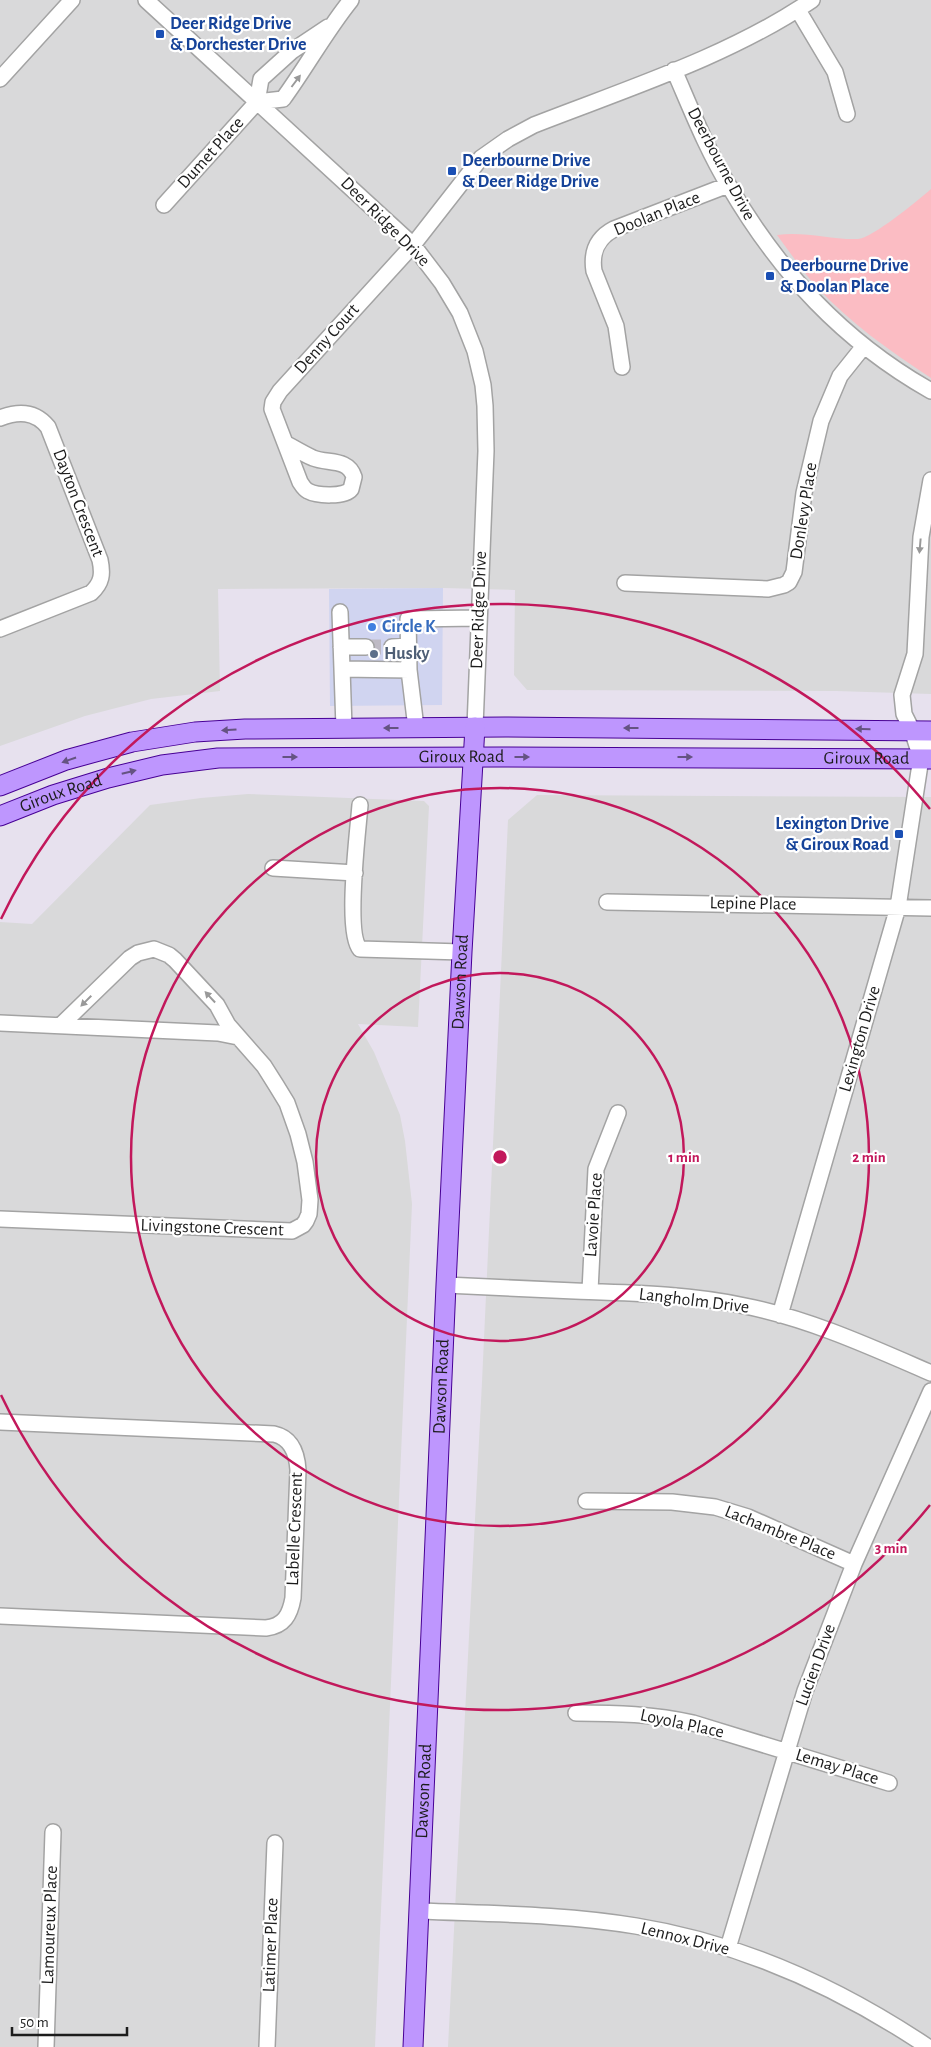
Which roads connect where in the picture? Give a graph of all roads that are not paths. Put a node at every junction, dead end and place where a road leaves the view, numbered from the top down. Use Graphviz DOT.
graph roads {
  1 [pos="72,0"];
  2 [pos="146,0"];
  3 [pos="351,0"];
  4 [pos="812,0"];
  5 [pos="798,10"];
  6 [pos="331,25"];
  7 [pos="674,70"];
  8 [pos="0,79"];
  9 [pos="257,102"];
  10 [pos="847,114"];
  11 [pos="728,185"];
  12 [pos="164,205"];
  13 [pos="413,245"];
  14 [pos="864,346"];
  15 [pos="622,367"];
  16 [pos="931,391"];
  17 [pos="0,418"];
  18 [pos="285,443"];
  19 [pos="931,480"];
  20 [pos="626,583"];
  21 [pos="340,612"];
  22 [pos="479,618"];
  23 [pos="0,629"];
  24 [pos="409,646"];
  25 [pos="341,647"];
  26 [pos="366,647"];
  27 [pos="392,647"];
  28 [pos="342,669"];
  29 [pos="409,670"];
  30 [pos="475,727"];
  31 [pos="344,728"];
  32 [pos="416,728"];
  33 [pos="912,730"];
  34 [pos="931,731"];
  35 [pos="931,740"];
  36 [pos="474,757"];
  37 [pos="926,759"];
  38 [pos="0,786"];
  39 [pos="360,805"];
  40 [pos="0,816"];
  41 [pos="274,868"];
  42 [pos="355,873"];
  43 [pos="608,902"];
  44 [pos="898,907"];
  45 [pos="931,908"];
  46 [pos="462,952"];
  47 [pos="0,1023"];
  48 [pos="60,1026"];
  49 [pos="238,1036"];
  50 [pos="618,1113"];
  51 [pos="0,1219"];
  52 [pos="446,1286"];
  53 [pos="590,1291"];
  54 [pos="780,1315"];
  55 [pos="931,1373"];
  56 [pos="931,1391"];
  57 [pos="0,1422"];
  58 [pos="586,1501"];
  59 [pos="854,1564"];
  60 [pos="0,1616"];
  61 [pos="576,1713"];
  62 [pos="786,1751"];
  63 [pos="889,1783"];
  64 [pos="53,1832"];
  65 [pos="275,1842"];
  66 [pos="420,1911"];
  67 [pos="728,1948"];
  68 [pos="46,2047"];
  69 [pos="267,2047"];
  70 [pos="413,2047"];
  71 [pos="928,2047"];
  1 -- 8 [label="street"];
  2 -- 9 [label="street, Deer Ridge Drive"];
  3 -- 6 [label="street"];
  4 -- 5 [label="street"];
  5 -- 7 [label="street"];
  5 -- 10 [label="street"];
  6 -- 9 [label="street"];
  9 -- 6 [label="street, one-way"];
  7 -- 11 [label="street, Deerbourne Drive"];
  7 -- 13 [label="street"];
  9 -- 12 [label="street, Dumet Place"];
  9 -- 13 [label="street, Deer Ridge Drive"];
  11 -- 14 [label="street, Deerbourne Drive"];
  11 -- 15 [label="street, Doolan Place"];
  13 -- 18 [label="street, Denny Court"];
  13 -- 22 [label="street, Deer Ridge Drive"];
  14 -- 16 [label="street, Deerbourne Drive"];
  14 -- 20 [label="street, Donlevy Place"];
  17 -- 23 [label="street, Dayton Crescent"];
  18 -- 18 [label="street, Denny Court"];
  19 -- 33 [label="street, one-way"];
  21 -- 25 [label="street"];
  22 -- 24 [label="street"];
  22 -- 30 [label="street, Deer Ridge Drive"];
  24 -- 27 [label="street"];
  24 -- 29 [label="street"];
  25 -- 26 [label="street"];
  25 -- 28 [label="street"];
  28 -- 29 [label="street"];
  28 -- 31 [label="street"];
  29 -- 32 [label="street"];
  30 -- 32 [label="main road, Giroux Road"];
  33 -- 30 [label="main road, Giroux Road, one-way"];
  30 -- 36 [label="main road, Dawson Road"];
  32 -- 31 [label="main road, Giroux Road, one-way"];
  31 -- 38 [label="main road, Giroux Road, one-way"];
  33 -- 34 [label="main road, Giroux Road"];
  33 -- 37 [label="street"];
  35 -- 37 [label="street"];
  36 -- 37 [label="main road, Giroux Road, one-way"];
  40 -- 36 [label="main road, Giroux Road, one-way"];
  36 -- 46 [label="main road, Dawson Road"];
  37 -- 44 [label="street, Lexington Drive"];
  39 -- 42 [label="street"];
  41 -- 42 [label="street"];
  42 -- 46 [label="street"];
  43 -- 44 [label="street, Lepine Place"];
  44 -- 45 [label="street, Lepine Place"];
  44 -- 54 [label="street, Lexington Drive"];
  46 -- 52 [label="main road, Dawson Road"];
  47 -- 48 [label="street"];
  48 -- 49 [label="street"];
  49 -- 48 [label="street, Livingstone Crescent, one-way"];
  49 -- 51 [label="street, Livingstone Crescent"];
  50 -- 53 [label="street, Lavoie Place"];
  52 -- 53 [label="street, Langholm Drive"];
  52 -- 66 [label="main road, Dawson Road"];
  53 -- 54 [label="street, Langholm Drive"];
  54 -- 55 [label="street, Langholm Drive"];
  56 -- 59 [label="street, Lucien Drive"];
  57 -- 60 [label="street, Labelle Crescent"];
  58 -- 59 [label="street, Lachambre Place"];
  59 -- 62 [label="street, Lucien Drive"];
  61 -- 62 [label="street, Loyola Place"];
  62 -- 63 [label="street, Lemay Place"];
  62 -- 67 [label="street, Lucien Drive"];
  64 -- 68 [label="street, Lamoureux Place"];
  65 -- 69 [label="street, Latimer Place"];
  66 -- 67 [label="street, Lennox Drive"];
  66 -- 70 [label="main road, Dawson Road"];
  67 -- 71 [label="street, Lennox Drive"];
}
